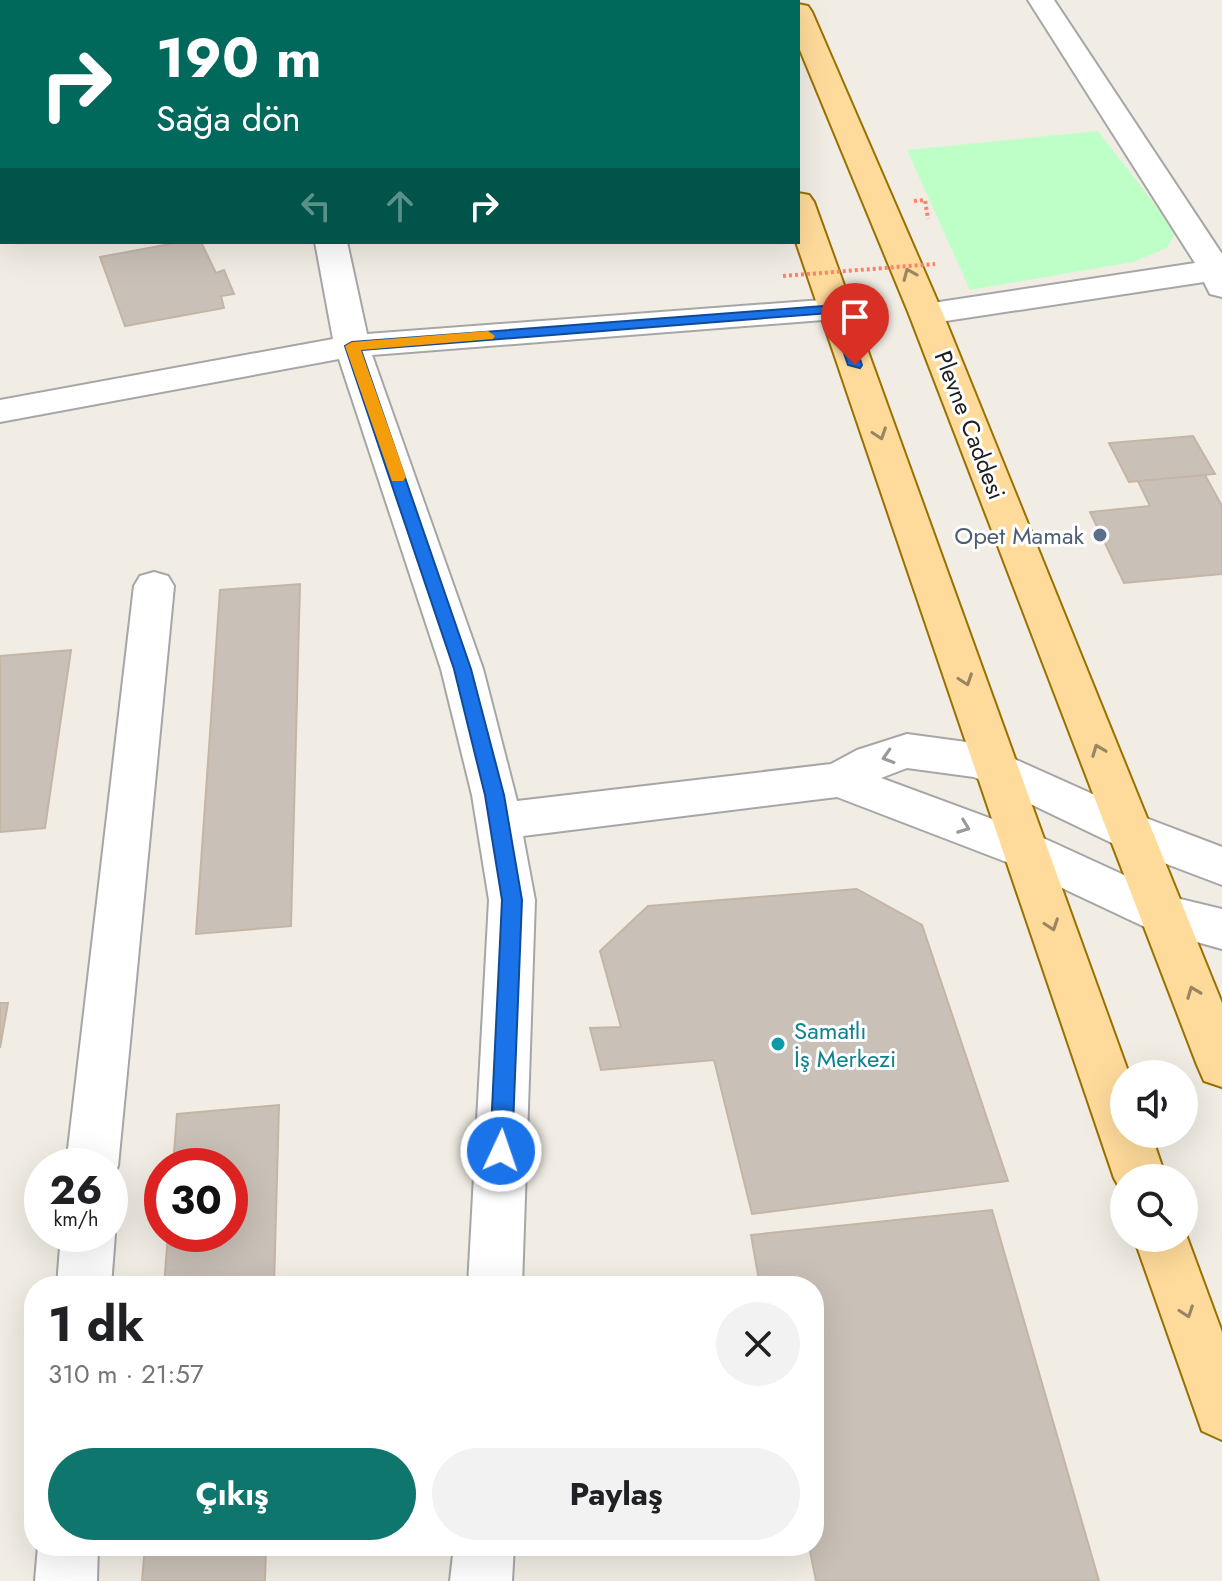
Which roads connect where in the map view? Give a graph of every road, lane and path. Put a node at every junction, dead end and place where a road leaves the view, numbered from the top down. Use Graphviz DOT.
graph roads {
  1 [pos="1041,0"];
  2 [pos="800,17"];
  3 [pos="800,208"];
  4 [pos="331,244"];
  5 [pos="935,264"];
  6 [pos="783,276"];
  7 [pos="1219,279"];
  8 [pos="836,309"];
  9 [pos="926,314"];
  10 [pos="352,346"];
  11 [pos="0,411"];
  12 [pos="154,586"];
  13 [pos="997,769"];
  14 [pos="839,780"];
  15 [pos="498,821"];
  16 [pos="1130,831"];
  17 [pos="1025,850"];
  18 [pos="1222,866"];
  19 [pos="1163,914"];
  20 [pos="1222,929"];
  21 [pos="1222,1065"];
  22 [pos="1110,1093"];
  23 [pos="94,1148"];
  24 [pos="87,1252"];
  25 [pos="1166,1252"];
  26 [pos="85,1276"];
  27 [pos="495,1276"];
  28 [pos="1222,1411"];
  29 [pos="67,1556"];
  30 [pos="483,1556"];
  31 [pos="66,1581"];
  32 [pos="481,1581"];
  1 -- 7 [label="street"];
  9 -- 2 [label="main road, Plevne Caddesi, one-way"];
  3 -- 8 [label="main road"];
  4 -- 10 [label="street"];
  5 -- 6 [label="path, bridge"];
  7 -- 9 [label="street"];
  8 -- 10 [label="street"];
  8 -- 13 [label="main road, one-way"];
  16 -- 9 [label="main road, Plevne Caddesi, one-way"];
  10 -- 11 [label="street"];
  10 -- 15 [label="street"];
  12 -- 23 [label="street"];
  13 -- 14 [label="street, one-way"];
  13 -- 16 [label="street"];
  13 -- 17 [label="main road"];
  14 -- 15 [label="street"];
  14 -- 17 [label="street, one-way"];
  15 -- 27 [label="street"];
  16 -- 18 [label="street"];
  16 -- 19 [label="main road, Plevne Caddesi"];
  17 -- 19 [label="street"];
  17 -- 22 [label="main road, one-way"];
  19 -- 20 [label="street"];
  21 -- 19 [label="main road, Plevne Caddesi, one-way"];
  24 -- 26 [label="street"];
  25 -- 28 [label="main road, one-way"];
  29 -- 31 [label="street"];
  30 -- 32 [label="street"];
}
